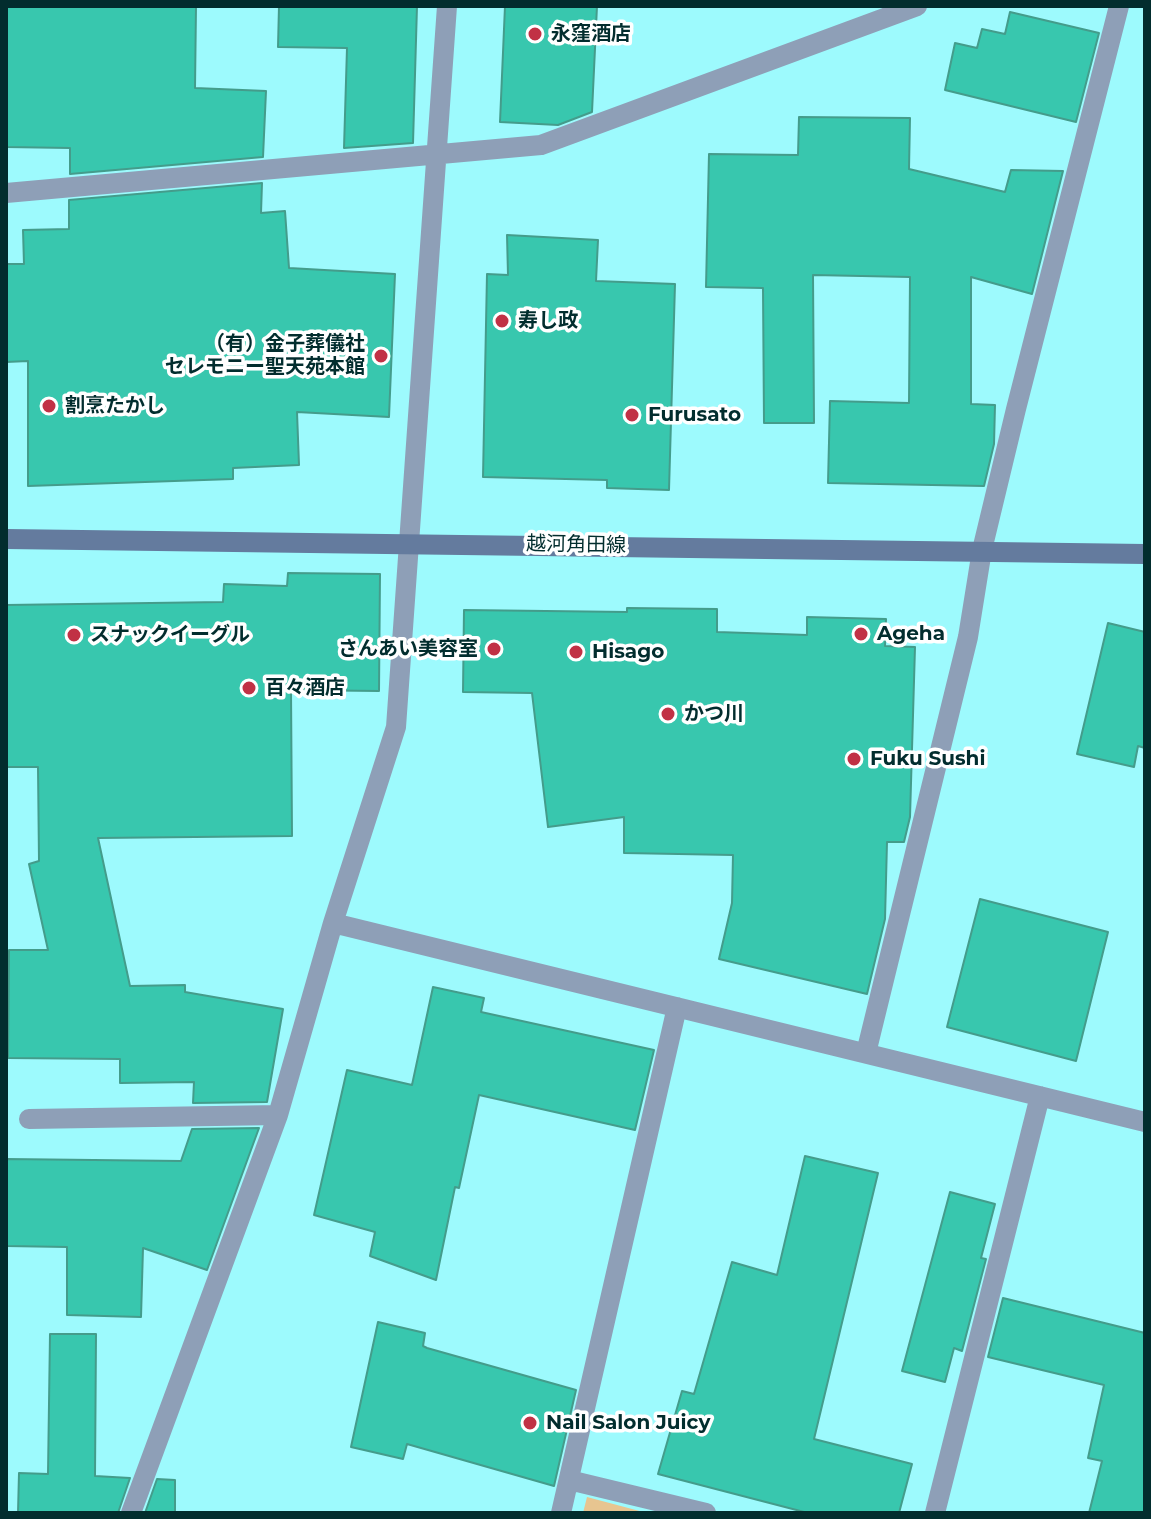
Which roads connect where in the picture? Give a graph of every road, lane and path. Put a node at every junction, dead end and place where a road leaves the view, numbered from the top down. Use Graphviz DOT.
graph roads {
  1 [pos="447,6"];
  2 [pos="917,6"];
  3 [pos="1119,6"];
  4 [pos="438,153"];
  5 [pos="6,193"];
  6 [pos="6,539"];
  7 [pos="411,543"];
  8 [pos="982,550"];
  9 [pos="1145,554"];
  10 [pos="333,923"];
  11 [pos="677,1007"];
  12 [pos="866,1053"];
  13 [pos="1040,1096"];
  14 [pos="278,1115"];
  15 [pos="29,1119"];
  16 [pos="1145,1122"];
  17 [pos="569,1480"];
  18 [pos="131,1513"];
  19 [pos="561,1513"];
  20 [pos="706,1513"];
  21 [pos="935,1513"];
  1 -- 4 [label="street"];
  2 -- 4 [label="street"];
  3 -- 8 [label="street"];
  4 -- 5 [label="street"];
  4 -- 7 [label="street"];
  6 -- 7 [label="main road, 越河角田線"];
  7 -- 8 [label="main road, 越河角田線"];
  7 -- 10 [label="street"];
  8 -- 9 [label="main road, 越河角田線"];
  8 -- 12 [label="street"];
  10 -- 11 [label="street"];
  10 -- 14 [label="street"];
  11 -- 12 [label="street"];
  11 -- 17 [label="street"];
  12 -- 13 [label="street"];
  13 -- 16 [label="street"];
  13 -- 21 [label="street"];
  14 -- 15 [label="street"];
  14 -- 18 [label="street"];
  17 -- 19 [label="street"];
  17 -- 20 [label="street"];
}
